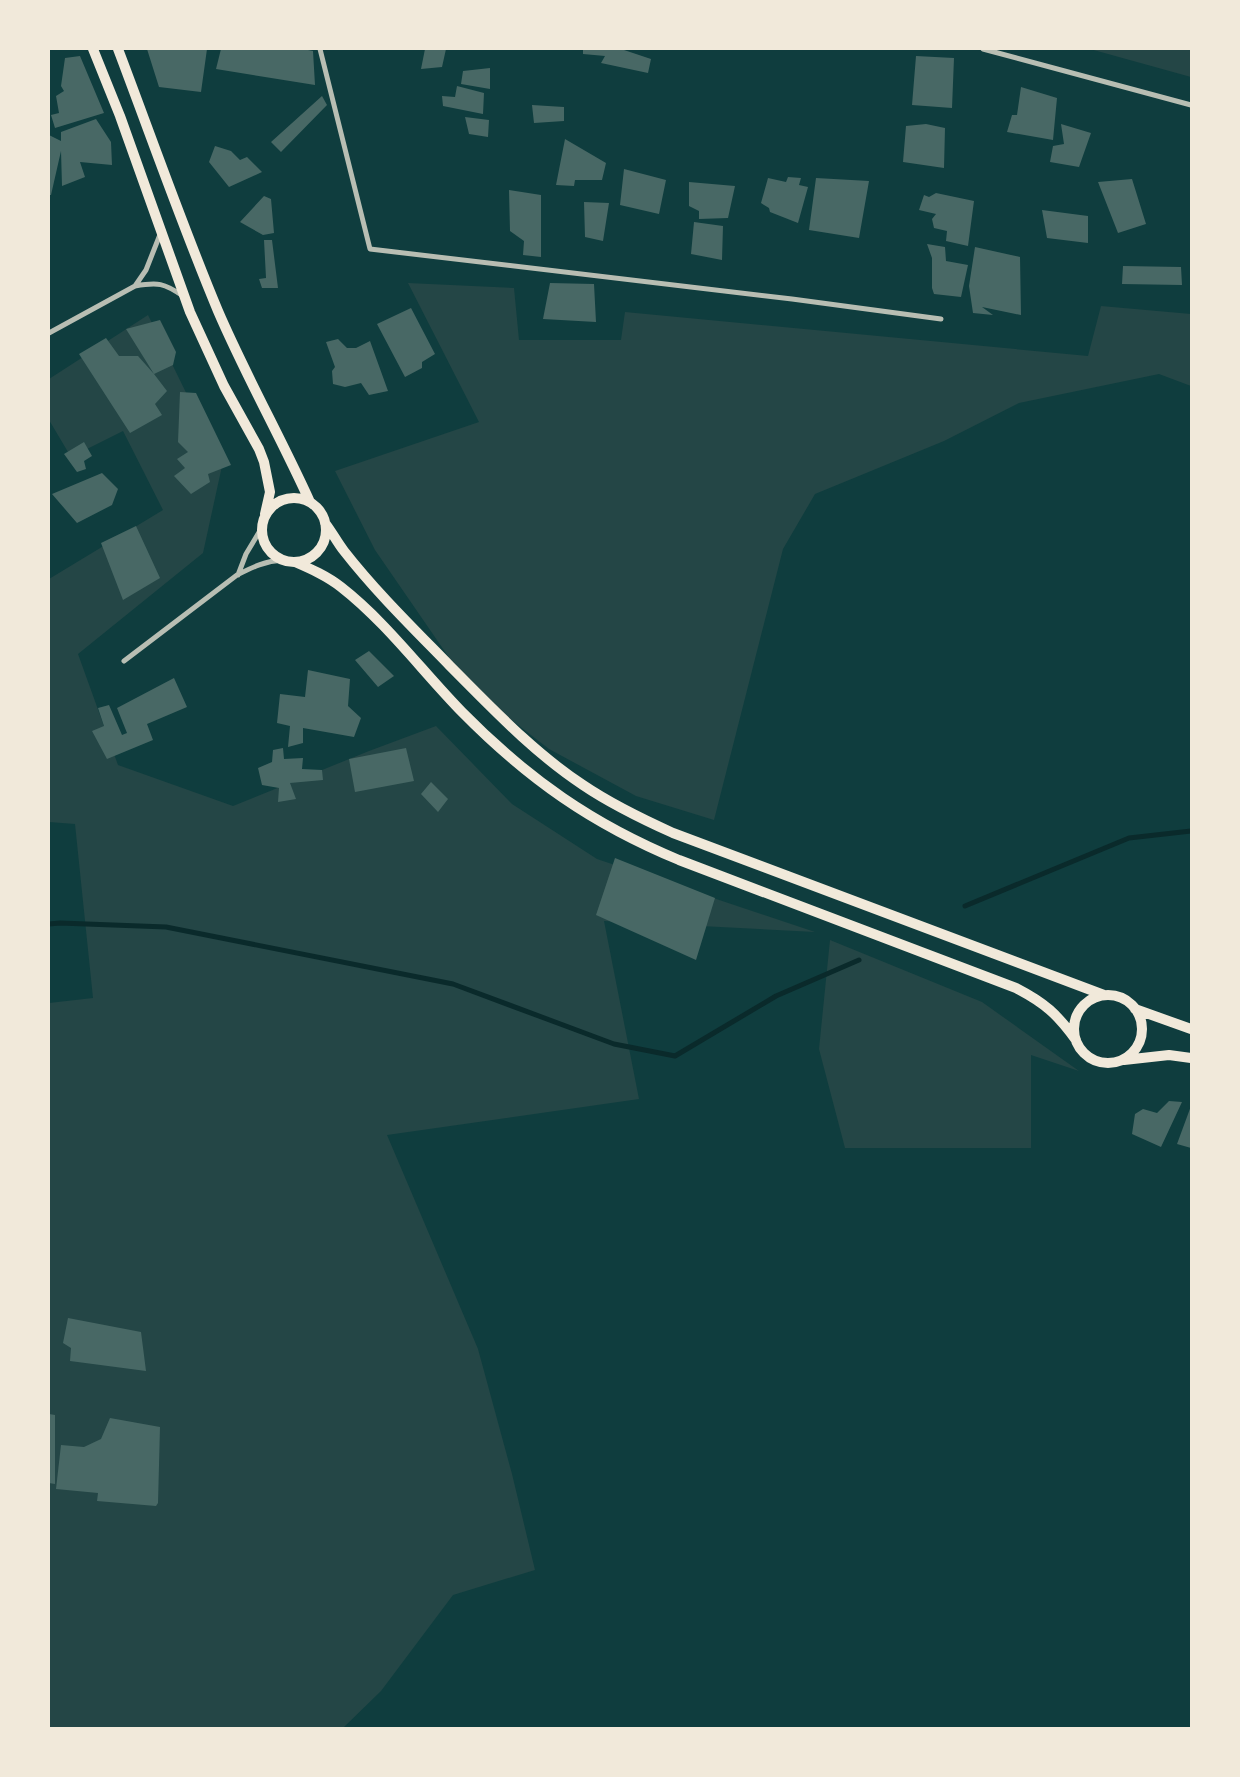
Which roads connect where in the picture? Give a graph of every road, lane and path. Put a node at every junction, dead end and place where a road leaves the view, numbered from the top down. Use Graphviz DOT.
graph roads {
  1 [pos="93,49"];
  2 [pos="118,49"];
  3 [pos="320,49"];
  4 [pos="983,49"];
  5 [pos="1191,105"];
  6 [pos="161,232"];
  7 [pos="136,286"];
  8 [pos="185,298"];
  9 [pos="941,319"];
  10 [pos="49,333"];
  11 [pos="310,502"];
  12 [pos="265,514"];
  13 [pos="325,523"];
  14 [pos="261,529"];
  15 [pos="283,560"];
  16 [pos="295,562"];
  17 [pos="238,575"];
  18 [pos="124,661"];
  19 [pos="1104,996"];
  20 [pos="1135,1009"];
  21 [pos="1191,1029"];
  22 [pos="1076,1040"];
  23 [pos="1191,1058"];
  24 [pos="1120,1060"];
  1 -- 6 [label="main road"];
  2 -- 11 [label="main road"];
  3 -- 9 [label="street"];
  4 -- 5 [label="street"];
  6 -- 7 [label="street"];
  6 -- 8 [label="main road"];
  7 -- 8 [label="street"];
  7 -- 10 [label="street"];
  8 -- 12 [label="main road"];
  11 -- 12 [label="main road"];
  11 -- 13 [label="main road"];
  12 -- 14 [label="main road"];
  13 -- 16 [label="main road"];
  13 -- 19 [label="main road"];
  14 -- 15 [label="main road"];
  14 -- 17 [label="street"];
  15 -- 16 [label="main road"];
  15 -- 17 [label="street"];
  16 -- 22 [label="main road"];
  17 -- 18 [label="street"];
  19 -- 20 [label="main road"];
  19 -- 22 [label="main road"];
  20 -- 21 [label="main road"];
  20 -- 24 [label="main road"];
  22 -- 24 [label="main road"];
  23 -- 24 [label="main road"];
}
